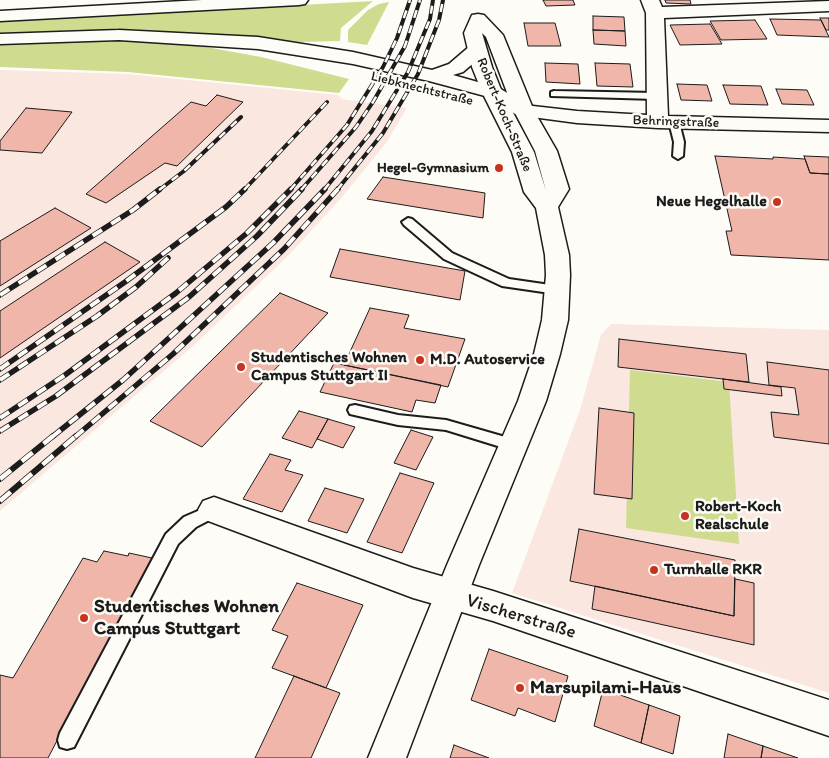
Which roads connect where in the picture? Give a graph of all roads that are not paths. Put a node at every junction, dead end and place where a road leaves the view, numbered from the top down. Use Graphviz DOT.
graph roads {
  1 [pos="299,0"];
  2 [pos="218,2"];
  3 [pos="653,6"];
  4 [pos="829,6"];
  5 [pos="0,16"];
  6 [pos="0,39"];
  7 [pos="258,43"];
  8 [pos="477,50"];
  9 [pos="433,76"];
  10 [pos="554,94"];
  11 [pos="656,96"];
  12 [pos="496,100"];
  13 [pos="524,111"];
  14 [pos="666,122"];
  15 [pos="829,126"];
  16 [pos="678,156"];
  17 [pos="547,207"];
  18 [pos="408,222"];
  19 [pos="557,290"];
  20 [pos="355,410"];
  21 [pos="514,445"];
  22 [pos="214,510"];
  23 [pos="451,595"];
  24 [pos="829,718"];
  25 [pos="67,740"];
  26 [pos="387,758"];
  1 -- 2 [label="street"];
  2 -- 5 [label="street"];
  3 -- 4 [label="street"];
  3 -- 11 [label="street"];
  6 -- 7 [label="street, Liebknechtstraße"];
  7 -- 9 [label="street, Liebknechtstraße"];
  7 -- 12 [label="street, Liebknechtstraße"];
  8 -- 9 [label="street"];
  8 -- 12 [label="street, Robert-Koch-Straße"];
  8 -- 13 [label="street, Robert-Koch-Straße"];
  9 -- 12 [label="street, Liebknechtstraße"];
  10 -- 11 [label="lane"];
  11 -- 14 [label="street"];
  12 -- 13 [label="street, Liebknechtstraße"];
  12 -- 17 [label="street, Robert-Koch-Straße"];
  13 -- 14 [label="street, Behringstraße"];
  13 -- 17 [label="street, Robert-Koch-Straße"];
  14 -- 15 [label="street, Behringstraße"];
  14 -- 16 [label="lane"];
  17 -- 19 [label="street, Robert-Koch-Straße"];
  18 -- 19 [label="lane"];
  19 -- 21 [label="street, Robert-Koch-Straße"];
  20 -- 21 [label="lane"];
  21 -- 23 [label="street, Robert-Koch-Straße"];
  22 -- 23 [label="street, Vischerstraße"];
  22 -- 25 [label="lane"];
  23 -- 24 [label="street, Vischerstraße"];
  23 -- 26 [label="street, Robert-Koch-Straße"];
}
